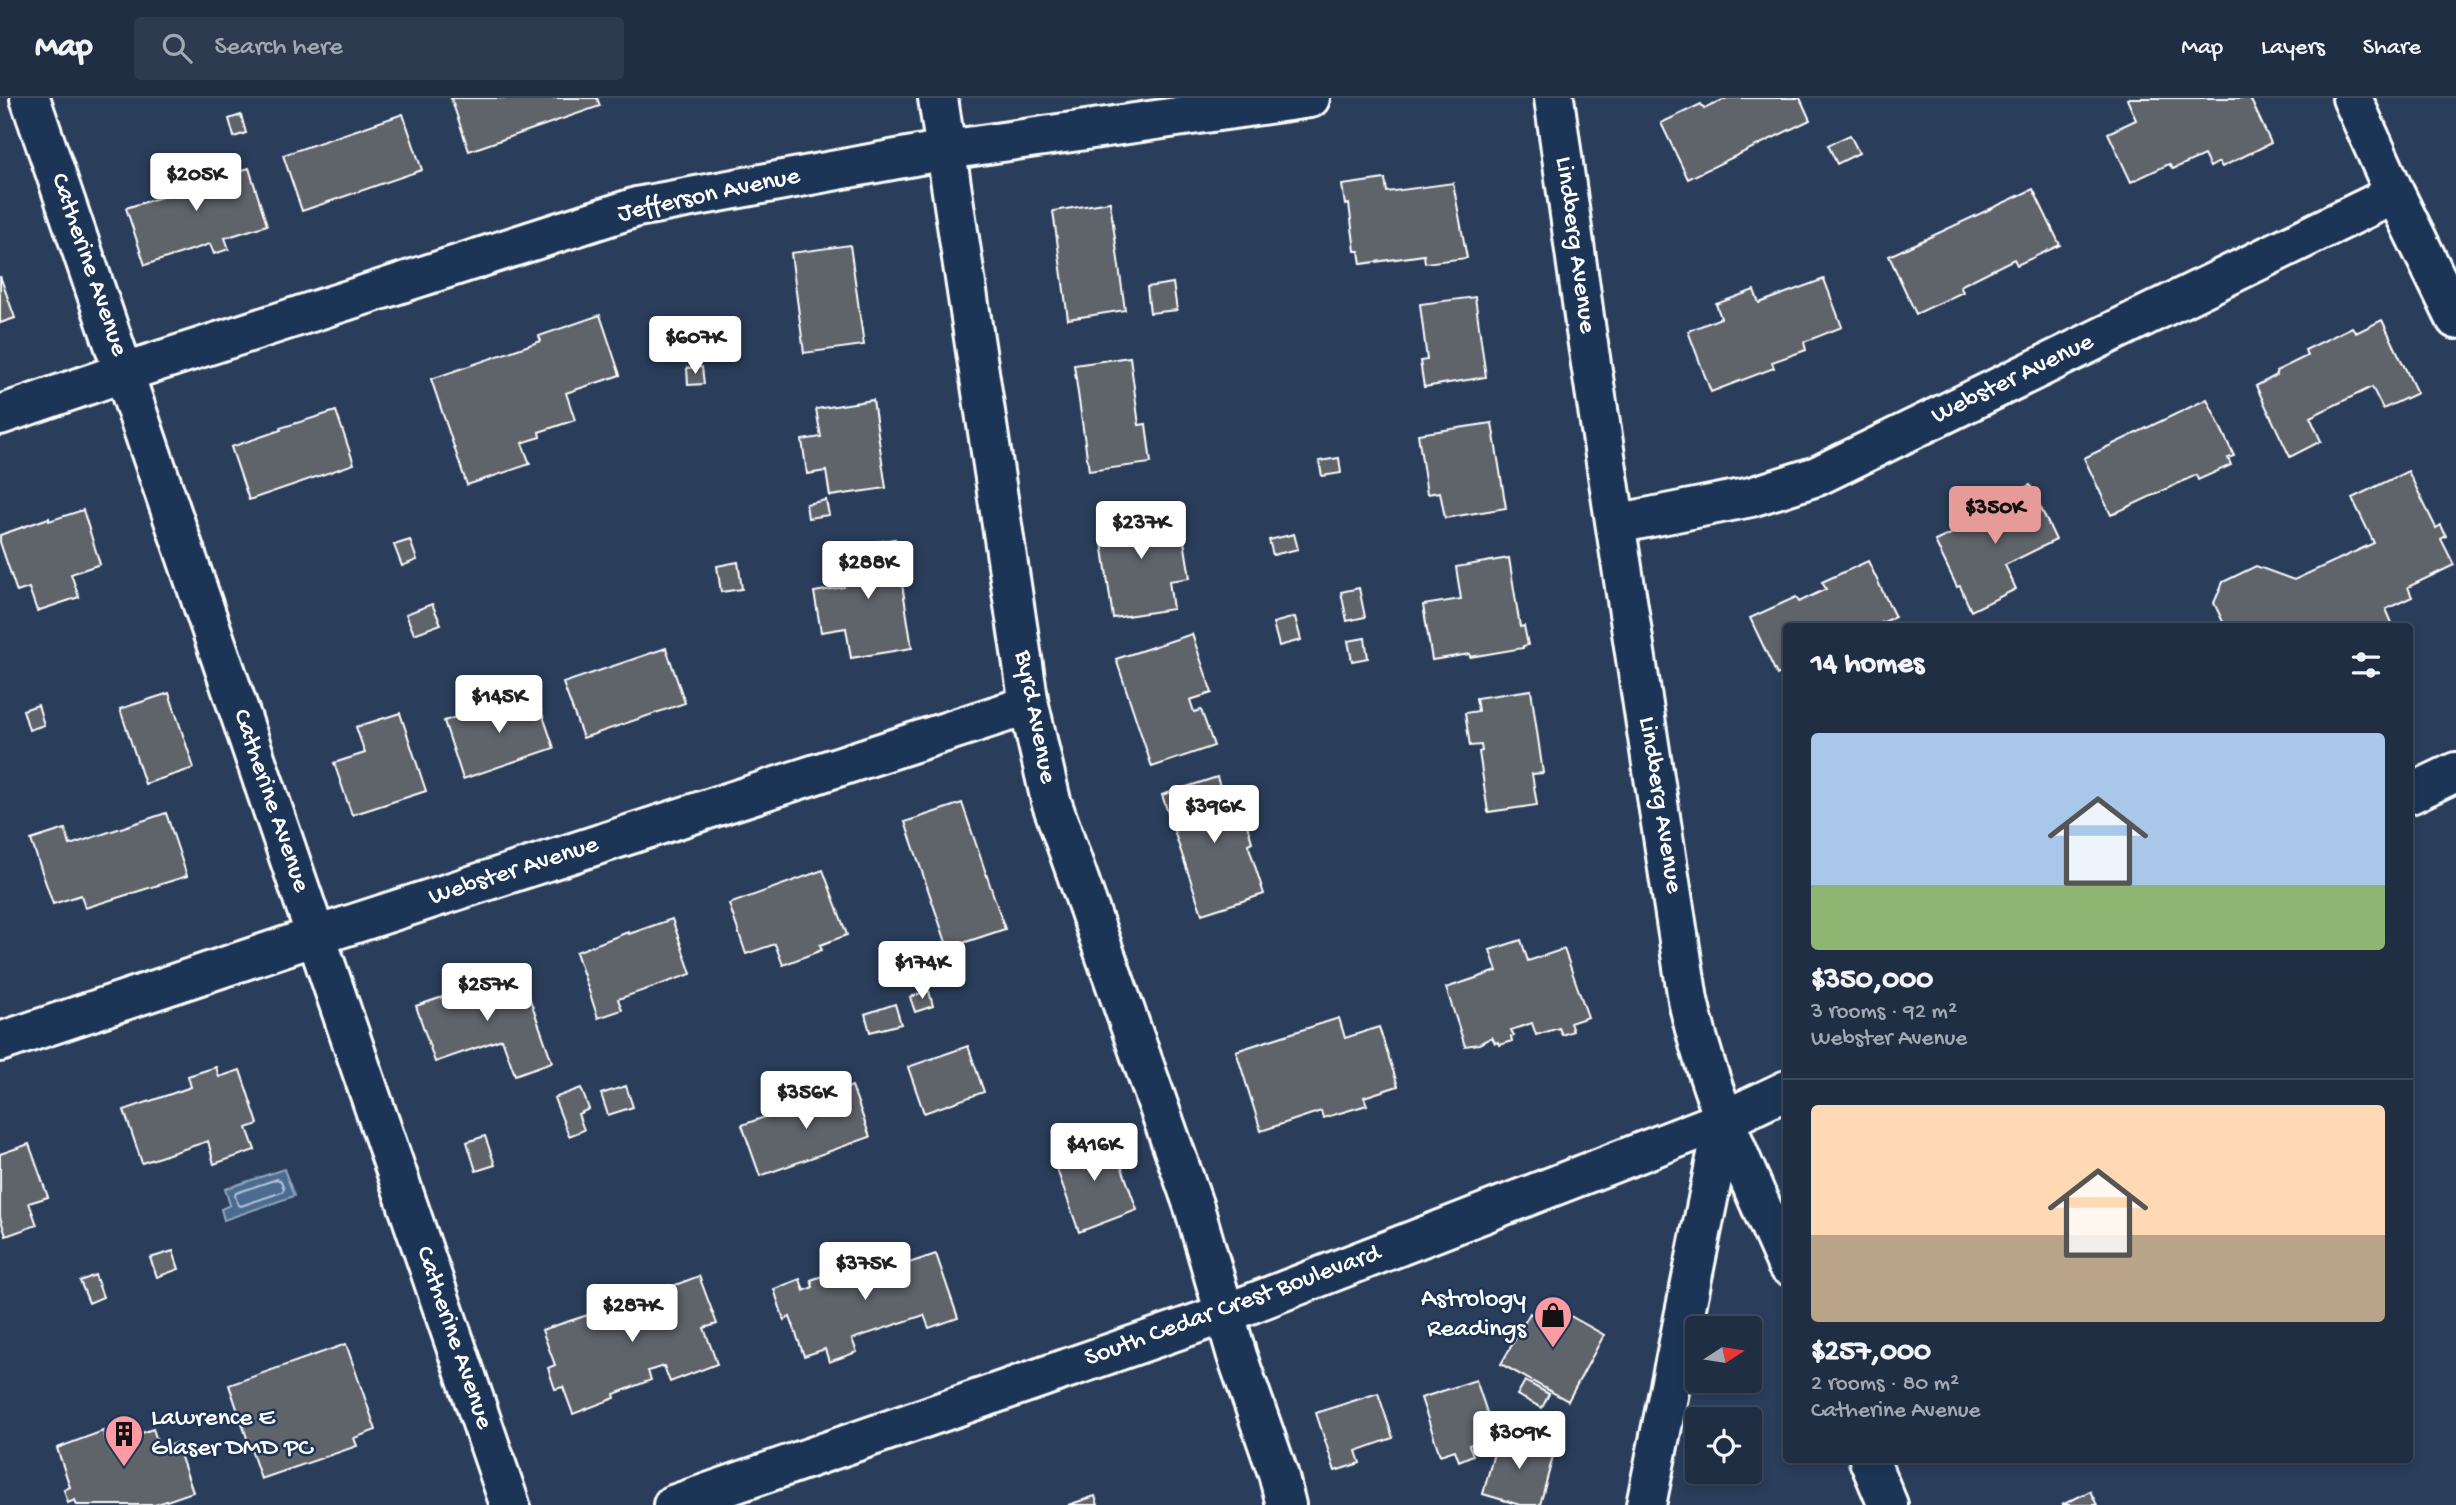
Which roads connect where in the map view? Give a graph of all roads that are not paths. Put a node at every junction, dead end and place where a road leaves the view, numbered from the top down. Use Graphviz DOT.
graph roads {
  1 [pos="30,98"];
  2 [pos="938,98"];
  3 [pos="1311,98"];
  4 [pos="1554,98"];
  5 [pos="2352,98"];
  6 [pos="946,150"];
  7 [pos="2395,194"];
  8 [pos="2456,319"];
  9 [pos="125,372"];
  10 [pos="0,415"];
  11 [pos="1616,524"];
  12 [pos="1029,705"];
  13 [pos="2456,772"];
  14 [pos="2413,793"];
  15 [pos="316,936"];
  16 [pos="0,1042"];
  17 [pos="1783,1092"];
  18 [pos="1724,1120"];
  19 [pos="1783,1256"];
  20 [pos="1224,1314"];
  21 [pos="1870,1463"];
  22 [pos="510,1505"];
  23 [pos="673,1505"];
  24 [pos="1286,1505"];
  25 [pos="1646,1505"];
  26 [pos="1888,1505"];
  1 -- 9 [label="street, Catherine Avenue"];
  2 -- 6 [label="street, Byrd Avenue"];
  3 -- 6 [label="street, Jefferson Avenue"];
  4 -- 11 [label="street, Lindberg Avenue"];
  5 -- 7 [label="street"];
  6 -- 9 [label="street, Jefferson Avenue"];
  6 -- 12 [label="street, Byrd Avenue"];
  7 -- 8 [label="street"];
  7 -- 11 [label="street, Webster Avenue"];
  9 -- 10 [label="street, Jefferson Avenue"];
  9 -- 15 [label="street, Catherine Avenue"];
  11 -- 18 [label="street, Lindberg Avenue"];
  12 -- 15 [label="street, Webster Avenue"];
  12 -- 20 [label="street, Byrd Avenue"];
  13 -- 14 [label="street"];
  15 -- 16 [label="street, Webster Avenue"];
  15 -- 22 [label="street, Catherine Avenue"];
  17 -- 18 [label="street, South Cedar Crest Boulevard"];
  18 -- 19 [label="street, Lindberg Avenue"];
  18 -- 20 [label="street, South Cedar Crest Boulevard"];
  18 -- 25 [label="street"];
  20 -- 23 [label="street, South Cedar Crest Boulevard"];
  20 -- 24 [label="street, Byrd Avenue"];
  21 -- 26 [label="street"];
}
